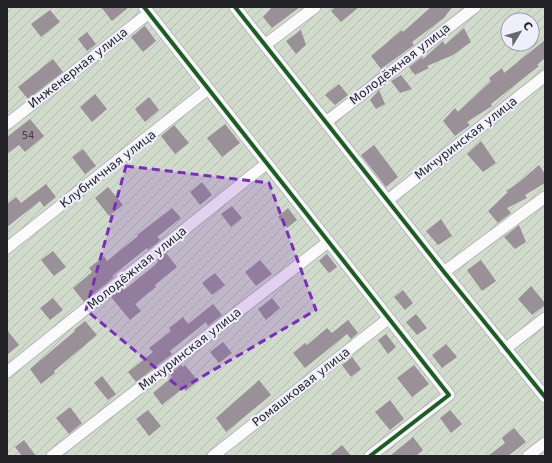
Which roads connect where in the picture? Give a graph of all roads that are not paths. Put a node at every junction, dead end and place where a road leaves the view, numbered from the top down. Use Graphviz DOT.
graph roads {
  1 [pos="235,7"];
  2 [pos="315,7"];
  3 [pos="475,7"];
  4 [pos="146,10"];
  5 [pos="265,45"];
  6 [pos="545,76"];
  7 [pos="208,89"];
  8 [pos="326,122"];
  9 [pos="7,124"];
  10 [pos="266,164"];
  11 [pos="545,197"];
  12 [pos="388,200"];
  13 [pos="328,242"];
  14 [pos="7,248"];
  15 [pos="444,272"];
  16 [pos="545,318"];
  17 [pos="388,319"];
  18 [pos="505,349"];
  19 [pos="7,372"];
  20 [pos="545,398"];
  21 [pos="545,443"];
  22 [pos="52,456"];
  23 [pos="213,456"];
  24 [pos="370,456"];
  25 [pos="528,456"];
  1 -- 5 [label="street"];
  2 -- 5 [label="street"];
  3 -- 8 [label="street, Молодёжная улица"];
  4 -- 7 [label="street"];
  4 -- 9 [label="street, Инженерная улица"];
  5 -- 8 [label="street"];
  6 -- 12 [label="street, Мичуринская улица"];
  7 -- 10 [label="street"];
  7 -- 14 [label="street, Клубничная улица"];
  8 -- 12 [label="street"];
  10 -- 13 [label="street"];
  10 -- 19 [label="street, Молодёжная улица"];
  11 -- 15 [label="street"];
  12 -- 15 [label="street"];
  13 -- 17 [label="street"];
  13 -- 22 [label="street, Мичуринская улица"];
  15 -- 18 [label="street"];
  16 -- 18 [label="street"];
  17 -- 23 [label="street, Ромашковая улица"];
  17 -- 24 [label="street"];
  18 -- 20 [label="street"];
  21 -- 25 [label="street"];
}
